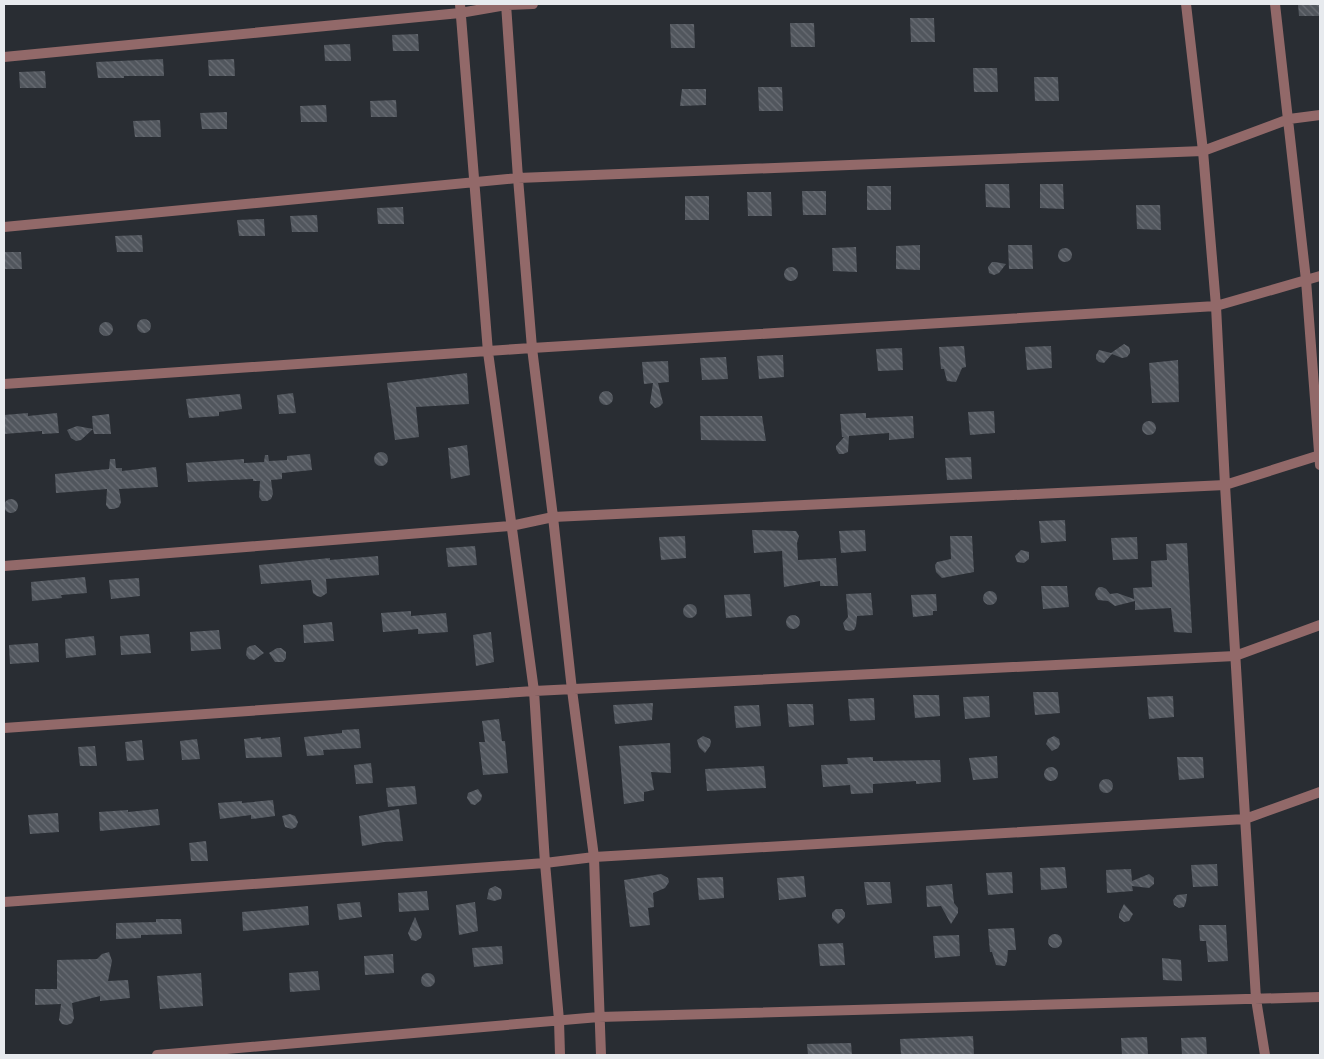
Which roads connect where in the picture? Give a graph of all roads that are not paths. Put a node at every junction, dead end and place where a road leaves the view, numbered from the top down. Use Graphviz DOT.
graph roads {
  1 [pos="506,4"];
  2 [pos="533,4"];
  3 [pos="1186,4"];
  4 [pos="1275,4"];
  5 [pos="460,8"];
  6 [pos="4,57"];
  7 [pos="1320,115"];
  8 [pos="1289,119"];
  9 [pos="1204,151"];
  10 [pos="518,178"];
  11 [pos="473,182"];
  12 [pos="4,227"];
  13 [pos="1320,276"];
  14 [pos="1306,280"];
  15 [pos="1216,306"];
  16 [pos="532,348"];
  17 [pos="488,352"];
  18 [pos="4,384"];
  19 [pos="1320,459"];
  20 [pos="1225,484"];
  21 [pos="553,517"];
  22 [pos="511,526"];
  23 [pos="4,566"];
  24 [pos="1320,625"];
  25 [pos="1235,656"];
  26 [pos="572,690"];
  27 [pos="534,692"];
  28 [pos="4,728"];
  29 [pos="1320,792"];
  30 [pos="1245,819"];
  31 [pos="594,857"];
  32 [pos="545,863"];
  33 [pos="4,902"];
  34 [pos="1320,997"];
  35 [pos="1256,999"];
  36 [pos="599,1017"];
  37 [pos="559,1020"];
  38 [pos="157,1055"];
  39 [pos="560,1055"];
  40 [pos="601,1055"];
  41 [pos="1266,1055"];
  1 -- 2 [label="street"];
  1 -- 5 [label="street"];
  1 -- 10 [label="street"];
  3 -- 9 [label="street"];
  4 -- 8 [label="street"];
  5 -- 6 [label="street"];
  5 -- 11 [label="street"];
  7 -- 8 [label="street"];
  8 -- 9 [label="street"];
  8 -- 14 [label="street"];
  9 -- 10 [label="street"];
  9 -- 15 [label="street"];
  10 -- 11 [label="street"];
  10 -- 16 [label="street"];
  11 -- 12 [label="street"];
  11 -- 17 [label="street"];
  13 -- 14 [label="street"];
  14 -- 15 [label="street"];
  14 -- 19 [label="street"];
  15 -- 16 [label="street"];
  15 -- 20 [label="street"];
  16 -- 17 [label="street"];
  16 -- 21 [label="street"];
  17 -- 18 [label="street"];
  17 -- 22 [label="street"];
  19 -- 20 [label="street"];
  20 -- 21 [label="street"];
  20 -- 25 [label="street"];
  21 -- 22 [label="street"];
  21 -- 26 [label="street"];
  22 -- 23 [label="street"];
  22 -- 27 [label="street"];
  24 -- 25 [label="street"];
  25 -- 26 [label="street"];
  25 -- 30 [label="street"];
  26 -- 27 [label="street"];
  26 -- 31 [label="street"];
  27 -- 28 [label="street"];
  27 -- 32 [label="street"];
  29 -- 30 [label="street"];
  30 -- 31 [label="street"];
  30 -- 35 [label="street"];
  31 -- 32 [label="street"];
  31 -- 36 [label="street"];
  32 -- 33 [label="street"];
  32 -- 37 [label="street"];
  34 -- 35 [label="street"];
  35 -- 36 [label="street"];
  35 -- 41 [label="street"];
  36 -- 37 [label="street"];
  36 -- 40 [label="street"];
  37 -- 38 [label="street"];
  37 -- 39 [label="street"];
}
